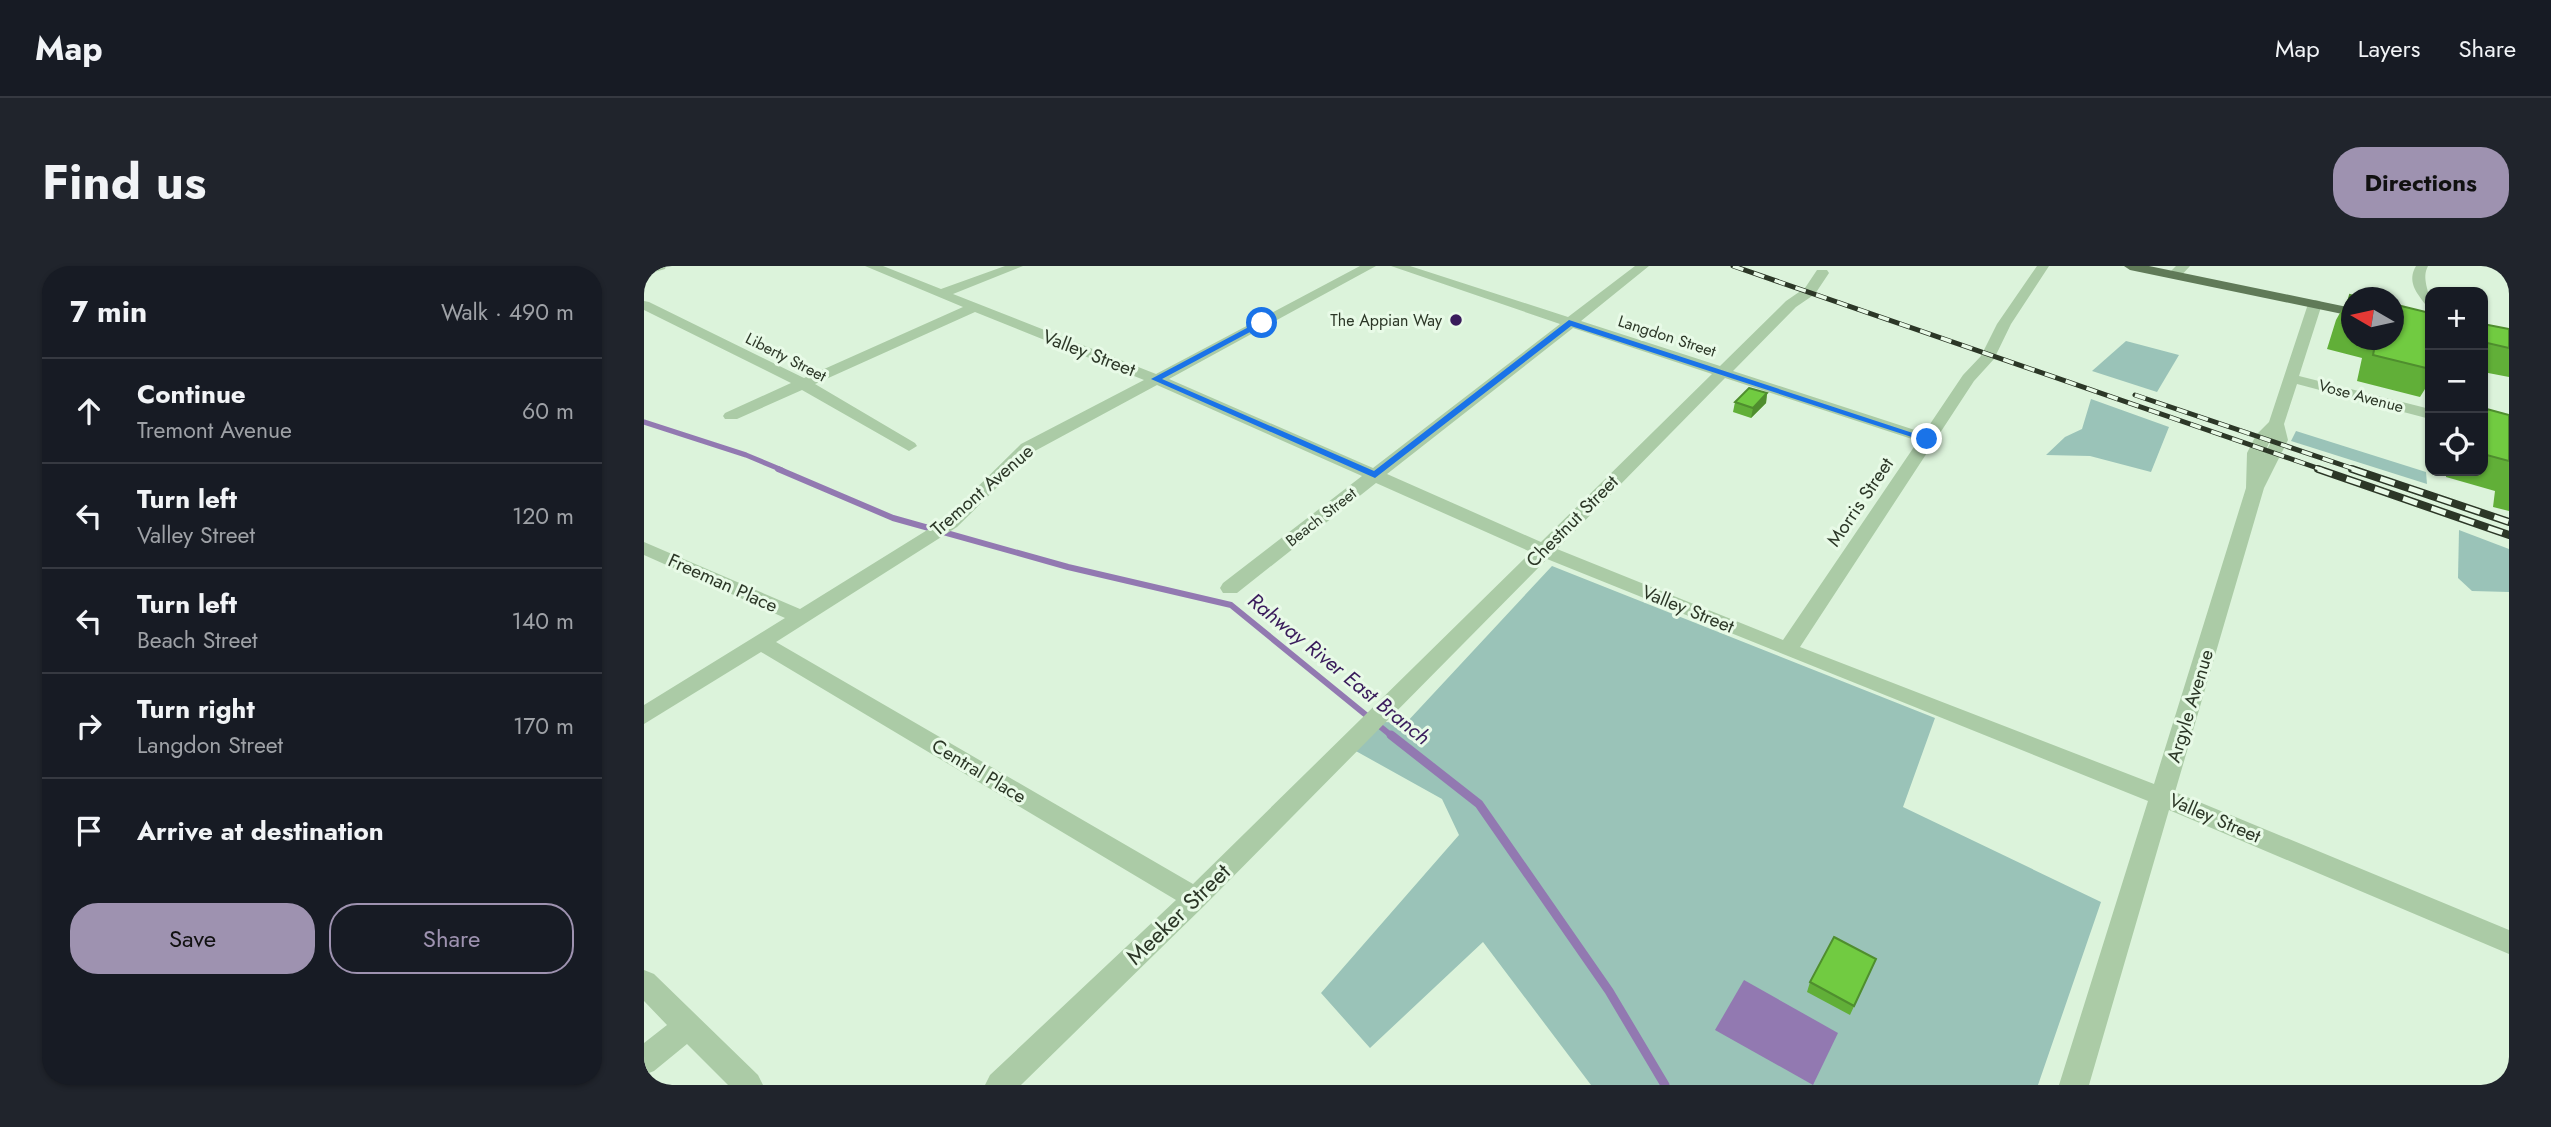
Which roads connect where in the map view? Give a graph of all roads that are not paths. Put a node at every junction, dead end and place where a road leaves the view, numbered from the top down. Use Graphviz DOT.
graph roads {
  1 [pos="660,266"];
  2 [pos="871,266"];
  3 [pos="1017,266"];
  4 [pos="1370,266"];
  5 [pos="1397,266"];
  6 [pos="1643,266"];
  7 [pos="2042,266"];
  8 [pos="2130,266"];
  9 [pos="2423,266"];
  10 [pos="1826,269"];
  11 [pos="2179,270"];
  12 [pos="644,271"];
  13 [pos="939,294"];
  14 [pos="2425,294"];
  15 [pos="2315,304"];
  16 [pos="644,305"];
  17 [pos="972,308"];
  18 [pos="2341,310"];
  19 [pos="1569,323"];
  20 [pos="1722,372"];
  21 [pos="2291,378"];
  22 [pos="1156,379"];
  23 [pos="802,383"];
  24 [pos="2426,413"];
  25 [pos="731,416"];
  26 [pos="1927,439"];
  27 [pos="909,446"];
  28 [pos="1375,475"];
  29 [pos="644,548"];
  30 [pos="1543,550"];
  31 [pos="1230,588"];
  32 [pos="801,617"];
  33 [pos="762,643"];
  34 [pos="1788,649"];
  35 [pos="644,716"];
  36 [pos="1354,741"];
  37 [pos="2163,797"];
  38 [pos="1195,898"];
  39 [pos="2509,942"];
  40 [pos="644,983"];
  41 [pos="689,1025"];
  42 [pos="644,1061"];
  43 [pos="748,1085"];
  44 [pos="1000,1085"];
  45 [pos="2074,1085"];
  1 -- 12 [label="street"];
  2 -- 13 [label="street, Valley Street"];
  3 -- 13 [label="street"];
  4 -- 22 [label="street, Tremont Avenue"];
  5 -- 19 [label="street, Langdon Street"];
  6 -- 19 [label="street, Beach Street"];
  7 -- 26 [label="street, Morris Street"];
  8 -- 11 [label="main road"];
  9 -- 14 [label="street"];
  10 -- 20 [label="street, Chestnut Street"];
  11 -- 15 [label="main road"];
  13 -- 17 [label="street, Valley Street"];
  15 -- 18 [label="main road"];
  15 -- 21 [label="street, Argyle Avenue"];
  16 -- 23 [label="street, Liberty Street"];
  17 -- 22 [label="street, Valley Street"];
  17 -- 23 [label="street"];
  19 -- 20 [label="street, Langdon Street"];
  19 -- 28 [label="street, Beach Street"];
  20 -- 26 [label="street, Langdon Street"];
  20 -- 30 [label="street, Chestnut Street"];
  21 -- 24 [label="street, Vose Avenue"];
  21 -- 37 [label="street, Argyle Avenue"];
  22 -- 28 [label="street, Valley Street"];
  22 -- 32 [label="street, Tremont Avenue"];
  23 -- 25 [label="street"];
  23 -- 27 [label="street, Liberty Street"];
  26 -- 34 [label="street, Morris Street"];
  28 -- 30 [label="street, Valley Street"];
  28 -- 31 [label="street, Beach Street"];
  29 -- 32 [label="street, Freeman Place"];
  30 -- 34 [label="street, Valley Street"];
  30 -- 36 [label="street, Chestnut Street"];
  32 -- 33 [label="street, Tremont Avenue"];
  33 -- 35 [label="street, Tremont Avenue"];
  33 -- 38 [label="street, Central Place"];
  34 -- 37 [label="street, Valley Street"];
  36 -- 38 [label="street, Meeker Street"];
  37 -- 39 [label="street, Valley Street"];
  37 -- 45 [label="street, Argyle Avenue"];
  38 -- 44 [label="street, Meeker Street"];
  40 -- 41 [label="street"];
  41 -- 42 [label="street"];
  41 -- 43 [label="street"];
}
